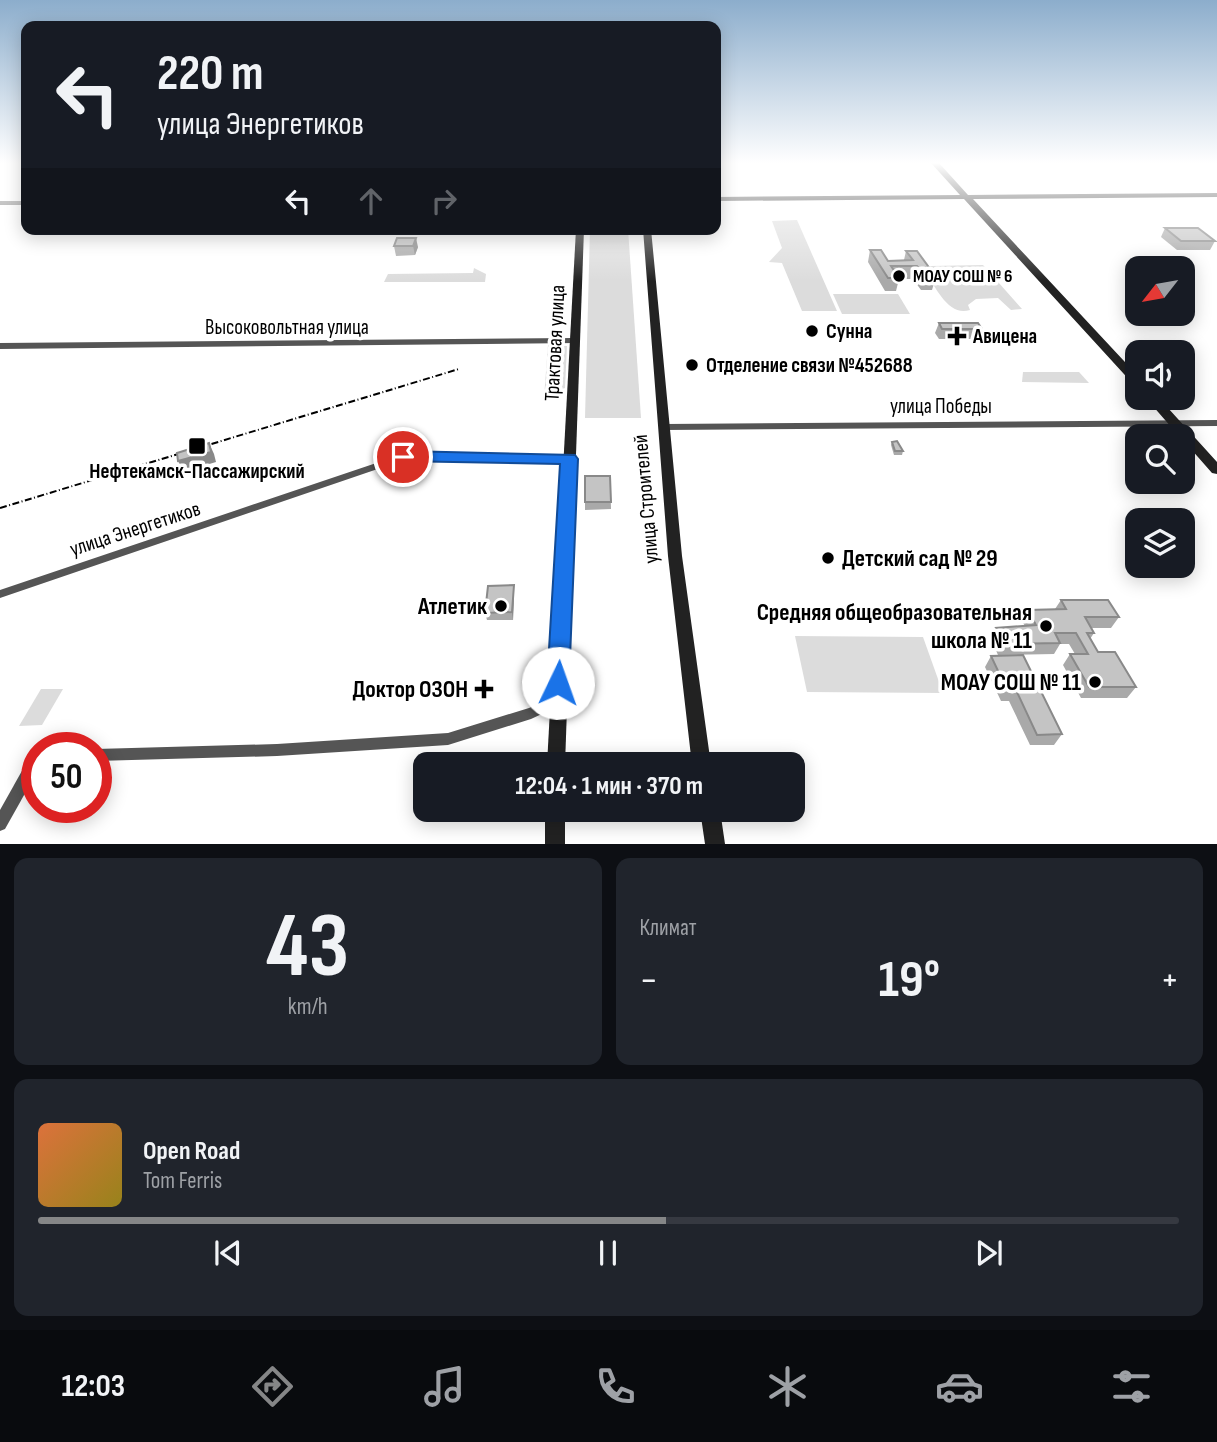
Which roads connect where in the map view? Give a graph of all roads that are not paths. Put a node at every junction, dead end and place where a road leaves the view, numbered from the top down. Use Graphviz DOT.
graph roads {
  1 [pos="972,202"];
  2 [pos="0,203"];
  3 [pos="21,203"];
  4 [pos="580,235"];
  5 [pos="648,235"];
  6 [pos="574,341"];
  7 [pos="0,346"];
  8 [pos="1125,369"];
  9 [pos="1162,410"];
  10 [pos="1174,423"];
  11 [pos="1217,423"];
  12 [pos="665,427"];
  13 [pos="569,459"];
  14 [pos="1217,470"];
  15 [pos="0,593"];
  16 [pos="557,701"];
  17 [pos="556,752"];
  18 [pos="700,752"];
  19 [pos="112,755"];
  20 [pos="21,787"];
  21 [pos="555,822"];
  22 [pos="712,822"];
  23 [pos="0,824"];
  24 [pos="555,844"];
  25 [pos="715,844"];
  1 -- 8 [label="main road"];
  2 -- 3 [label="street"];
  4 -- 6 [label="main road, Трактовая улица"];
  5 -- 12 [label="main road, улица Строителей"];
  6 -- 7 [label="street, Высоковольтная улица"];
  6 -- 13 [label="main road, Трактовая улица"];
  9 -- 10 [label="main road"];
  10 -- 11 [label="street, улица Победы"];
  10 -- 12 [label="street, улица Победы"];
  10 -- 14 [label="main road"];
  12 -- 18 [label="main road, улица Строителей"];
  13 -- 15 [label="street, улица Энергетиков"];
  13 -- 16 [label="main road, Трактовая улица"];
  16 -- 17 [label="main road, Трактовая улица"];
  16 -- 19 [label="street"];
  20 -- 23 [label="street"];
  21 -- 24 [label="main road"];
  22 -- 25 [label="main road"];
}
